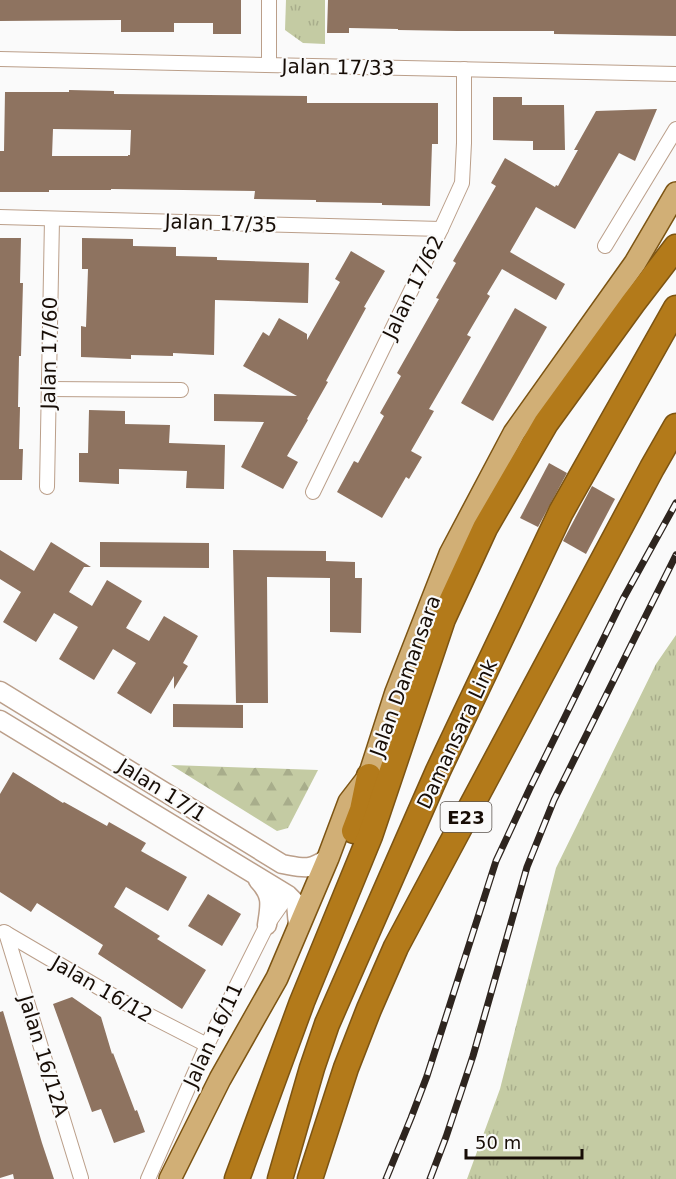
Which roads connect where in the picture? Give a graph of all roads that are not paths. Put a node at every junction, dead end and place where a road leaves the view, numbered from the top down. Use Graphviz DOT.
graph roads {
  1 [pos="269,0"];
  2 [pos="0,59"];
  3 [pos="269,65"];
  4 [pos="464,69"];
  5 [pos="676,74"];
  6 [pos="676,129"];
  7 [pos="676,193"];
  8 [pos="0,217"];
  9 [pos="52,219"];
  10 [pos="441,229"];
  11 [pos="605,246"];
  12 [pos="676,247"];
  13 [pos="676,308"];
  14 [pos="49,389"];
  15 [pos="181,390"];
  16 [pos="676,426"];
  17 [pos="47,487"];
  18 [pos="313,492"];
  19 [pos="0,691"];
  20 [pos="0,720"];
  21 [pos="369,776"];
  22 [pos="328,858"];
  23 [pos="282,864"];
  24 [pos="255,876"];
  25 [pos="288,896"];
  26 [pos="267,925"];
  27 [pos="298,926"];
  28 [pos="3,931"];
  29 [pos="302,1002"];
  30 [pos="207,1045"];
  31 [pos="81,1179"];
  32 [pos="148,1179"];
  33 [pos="170,1179"];
  34 [pos="237,1179"];
  35 [pos="280,1179"];
  36 [pos="310,1179"];
  1 -- 3 [label="street"];
  2 -- 3 [label="street, Jalan 17/33"];
  3 -- 4 [label="street, Jalan 17/33"];
  4 -- 5 [label="street, Jalan 17/33"];
  4 -- 10 [label="street, Jalan 17/62"];
  6 -- 11 [label="street"];
  7 -- 21 [label="main road, Jalan Damansara"];
  8 -- 9 [label="street, Jalan 17/35"];
  9 -- 10 [label="street, Jalan 17/35"];
  9 -- 14 [label="street, Jalan 17/60"];
  10 -- 18 [label="street, Jalan 17/62"];
  12 -- 29 [label="highway"];
  13 -- 35 [label="highway, Damansara Link / E23"];
  14 -- 15 [label="street"];
  14 -- 17 [label="street, Jalan 17/60"];
  16 -- 36 [label="highway, E23"];
  19 -- 23 [label="street, Jalan 17/1"];
  20 -- 24 [label="street, Jalan 17/1"];
  21 -- 22 [label="main road, Jalan Damansara"];
  21 -- 29 [label="highway"];
  22 -- 23 [label="street, Jalan 17/1"];
  22 -- 27 [label="main road, Jalan Damansara"];
  23 -- 25 [label="street"];
  24 -- 25 [label="street, Jalan 17/1"];
  24 -- 26 [label="street"];
  25 -- 26 [label="street, Jalan 16/11"];
  25 -- 27 [label="street"];
  26 -- 30 [label="street, Jalan 16/11"];
  27 -- 33 [label="main road, Jalan Damansara"];
  28 -- 30 [label="street, Jalan 16/12"];
  28 -- 31 [label="street, Jalan 16/12A"];
  29 -- 34 [label="highway"];
  30 -- 32 [label="street, Jalan 16/11"];
}
